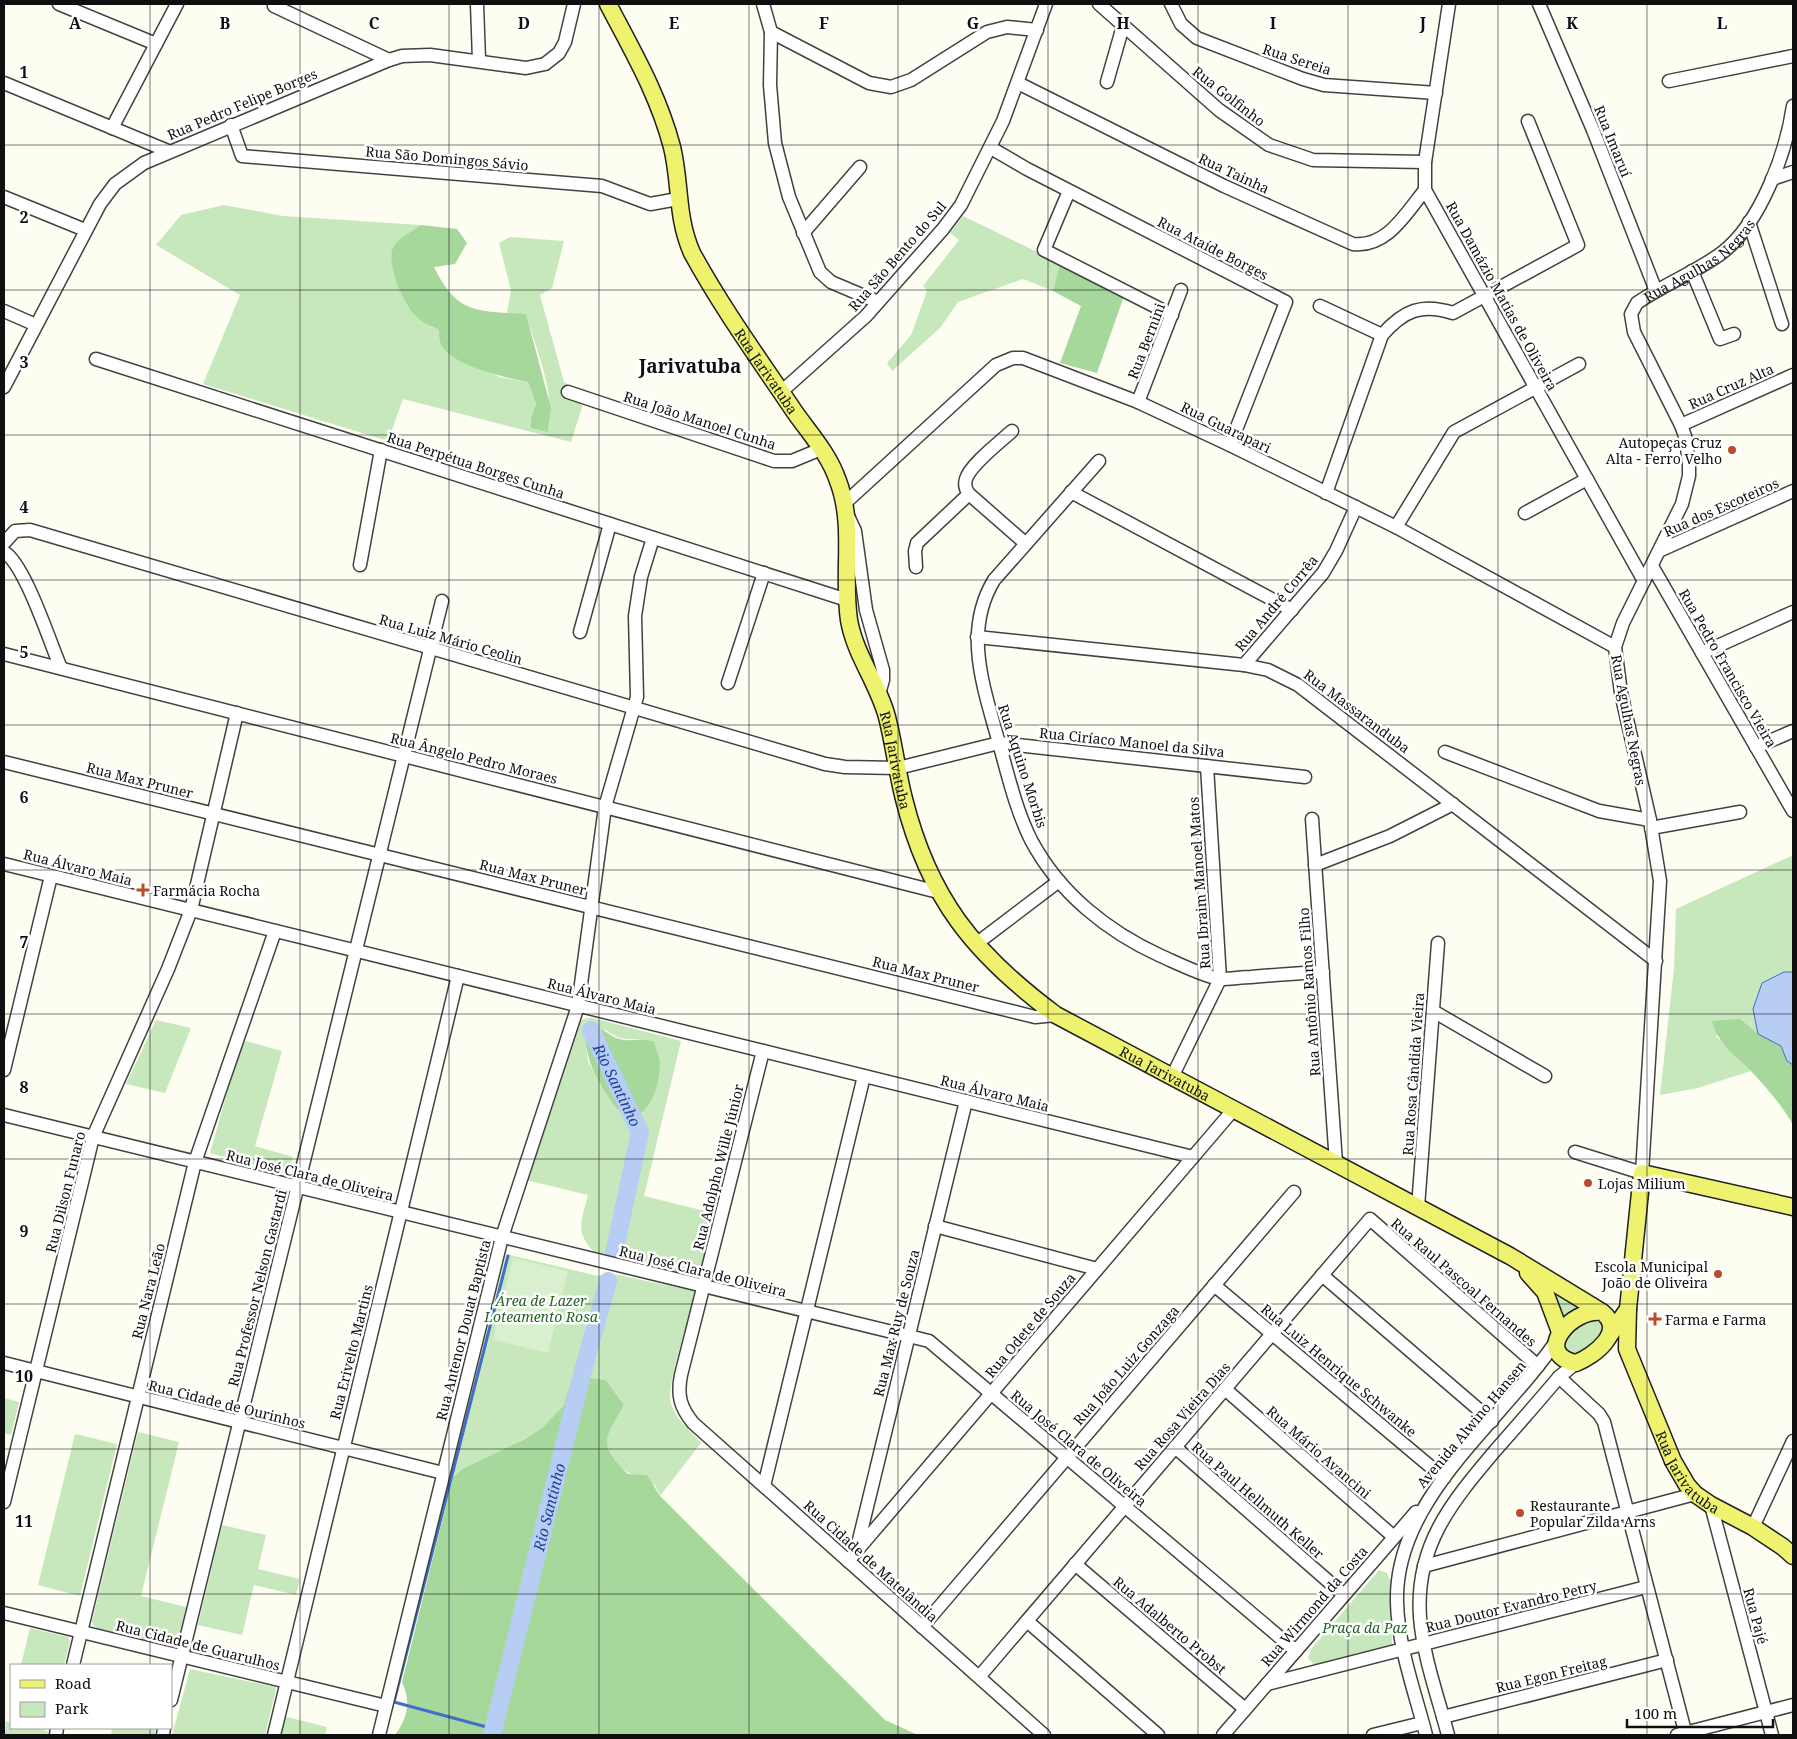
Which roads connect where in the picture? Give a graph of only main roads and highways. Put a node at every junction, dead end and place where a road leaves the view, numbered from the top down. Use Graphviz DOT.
graph roads {
  1 [pos="608,4"];
  2 [pos="1793,1208"];
  3 [pos="1510,1256"];
  4 [pos="1631,1280"];
  5 [pos="1613,1330"];
  6 [pos="1558,1336"];
  7 [pos="1793,1556"];
  1 -- 3 [label="main road, Rua Jarivatuba"];
  2 -- 4 [label="main road, Rua Agulhas Negras"];
  3 -- 5 [label="main road, Rua Jarivatuba"];
  3 -- 6 [label="main road, Rua Jarivatuba"];
  4 -- 5 [label="main road, Rua Agulhas Negras"];
  4 -- 5 [label="main road, Rua Agulhas Negras"];
  5 -- 6 [label="main road"];
  5 -- 6 [label="main road, Rua Jarivatuba"];
  5 -- 7 [label="main road, Rua Jarivatuba"];
}
